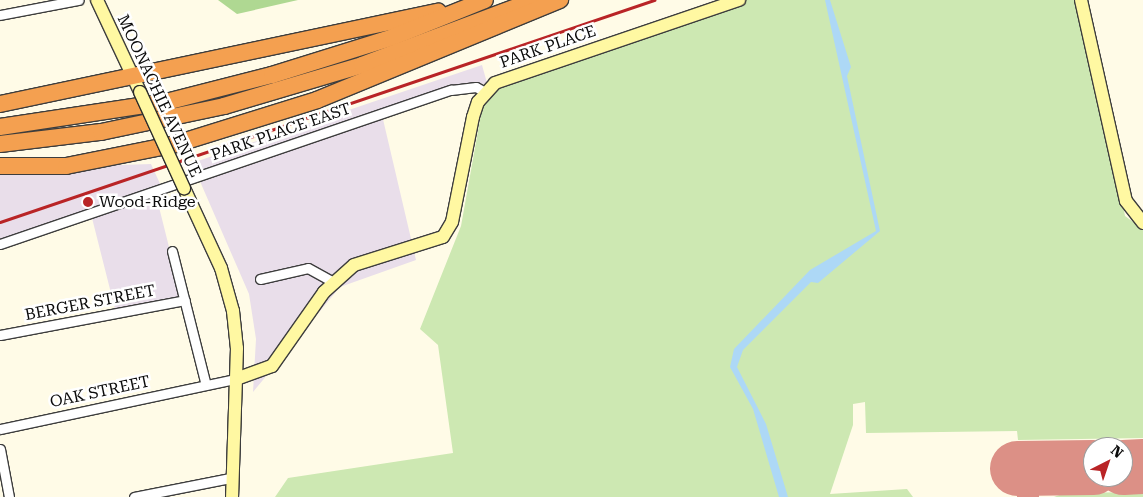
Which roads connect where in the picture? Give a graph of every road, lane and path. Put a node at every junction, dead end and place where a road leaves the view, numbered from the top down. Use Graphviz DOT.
graph roads {
  1 [pos="79,0"];
  2 [pos="97,0"];
  3 [pos="485,0"];
  4 [pos="535,0"];
  5 [pos="560,0"];
  6 [pos="739,0"];
  7 [pos="1081,0"];
  8 [pos="452,13"];
  9 [pos="0,15"];
  10 [pos="132,76"];
  11 [pos="485,92"];
  12 [pos="0,104"];
  13 [pos="0,127"];
  14 [pos="0,144"];
  15 [pos="165,147"];
  16 [pos="0,166"];
  17 [pos="1143,223"];
  18 [pos="0,244"];
  19 [pos="172,251"];
  20 [pos="260,279"];
  21 [pos="334,282"];
  22 [pos="185,300"];
  23 [pos="0,335"];
  24 [pos="236,379"];
  25 [pos="206,385"];
  26 [pos="0,429"];
  27 [pos="0,449"];
  28 [pos="230,478"];
  29 [pos="9,497"];
  30 [pos="134,497"];
  31 [pos="232,497"];
  1 -- 9 [label="street"];
  2 -- 10 [label="street, MOONACHIE AVENUE"];
  3 -- 8 [label="highway"];
  4 -- 14 [label="highway"];
  5 -- 15 [label="highway"];
  6 -- 11 [label="street, PARK PLACE"];
  7 -- 17 [label="street"];
  8 -- 10 [label="highway"];
  8 -- 13 [label="highway"];
  10 -- 12 [label="highway"];
  10 -- 15 [label="street, MOONACHIE AVENUE, bridge"];
  11 -- 18 [label="street, PARK PLACE EAST"];
  11 -- 21 [label="street"];
  15 -- 16 [label="highway"];
  15 -- 24 [label="street, MOONACHIE AVENUE, bridge"];
  19 -- 22 [label="street"];
  20 -- 21 [label="street"];
  21 -- 24 [label="street"];
  22 -- 23 [label="street, BERGER STREET"];
  22 -- 25 [label="street"];
  24 -- 25 [label="street, OAK STREET"];
  24 -- 28 [label="street, MOONACHIE AVENUE"];
  25 -- 26 [label="street, OAK STREET"];
  27 -- 29 [label="street"];
  28 -- 30 [label="street"];
  28 -- 31 [label="street, MOONACHIE AVENUE"];
}
